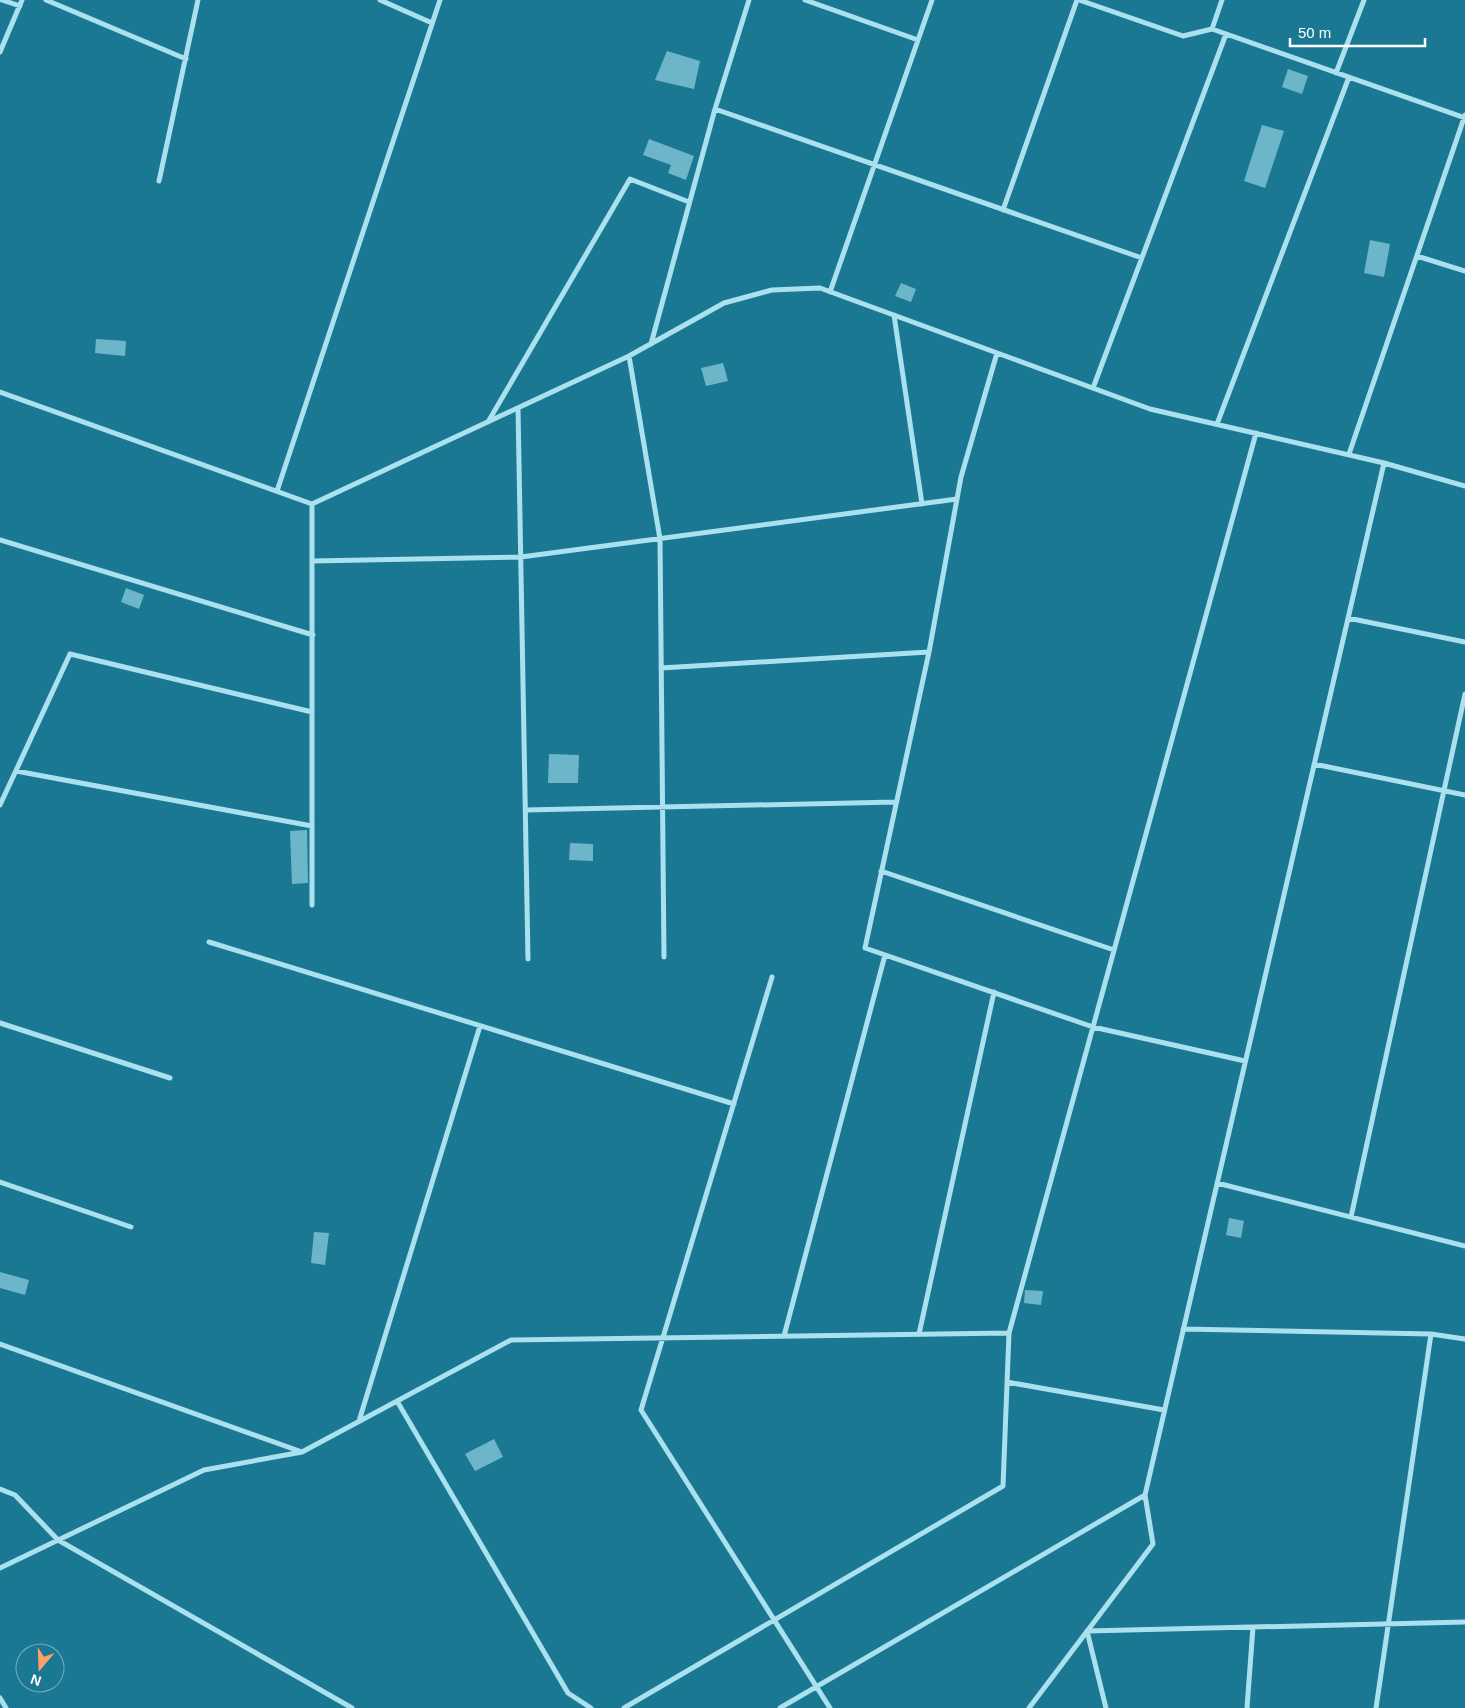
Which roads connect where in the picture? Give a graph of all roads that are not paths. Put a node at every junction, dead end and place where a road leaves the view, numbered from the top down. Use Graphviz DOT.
graph roads {
  1 [pos="2,0"];
  2 [pos="22,0"];
  3 [pos="46,0"];
  4 [pos="198,0"];
  5 [pos="380,0"];
  6 [pos="440,0"];
  7 [pos="749,0"];
  8 [pos="805,0"];
  9 [pos="932,0"];
  10 [pos="1078,0"];
  11 [pos="1222,0"];
  12 [pos="1364,0"];
  13 [pos="20,6"];
  14 [pos="432,23"];
  15 [pos="1212,29"];
  16 [pos="1226,34"];
  17 [pos="918,40"];
  18 [pos="0,52"];
  19 [pos="186,59"];
  20 [pos="1336,72"];
  21 [pos="1349,77"];
  22 [pos="715,109"];
  23 [pos="1465,117"];
  24 [pos="874,165"];
  25 [pos="159,181"];
  26 [pos="689,202"];
  27 [pos="1003,210"];
  28 [pos="1417,256"];
  29 [pos="1142,258"];
  30 [pos="1465,271"];
  31 [pos="830,292"];
  32 [pos="894,315"];
  33 [pos="651,344"];
  34 [pos="997,353"];
  35 [pos="629,356"];
  36 [pos="1093,388"];
  37 [pos="0,392"];
  38 [pos="518,408"];
  39 [pos="487,422"];
  40 [pos="1217,424"];
  41 [pos="1256,433"];
  42 [pos="1349,454"];
  43 [pos="1384,463"];
  44 [pos="1465,486"];
  45 [pos="277,492"];
  46 [pos="957,499"];
  47 [pos="312,504"];
  48 [pos="922,504"];
  49 [pos="660,539"];
  50 [pos="0,540"];
  51 [pos="521,557"];
  52 [pos="312,561"];
  53 [pos="1348,618"];
  54 [pos="312,635"];
  55 [pos="1465,642"];
  56 [pos="929,652"];
  57 [pos="661,668"];
  58 [pos="1465,694"];
  59 [pos="312,712"];
  60 [pos="1314,764"];
  61 [pos="16,771"];
  62 [pos="1444,790"];
  63 [pos="1465,795"];
  64 [pos="896,802"];
  65 [pos="0,805"];
  66 [pos="662,806"];
  67 [pos="525,810"];
  68 [pos="312,826"];
  69 [pos="881,872"];
  70 [pos="312,905"];
  71 [pos="209,942"];
  72 [pos="1114,950"];
  73 [pos="885,955"];
  74 [pos="664,957"];
  75 [pos="528,959"];
  76 [pos="772,977"];
  77 [pos="994,992"];
  78 [pos="0,1024"];
  79 [pos="480,1026"];
  80 [pos="1093,1027"];
  81 [pos="1245,1061"];
  82 [pos="170,1078"];
  83 [pos="734,1104"];
  84 [pos="0,1182"];
  85 [pos="1217,1184"];
  86 [pos="1351,1217"];
  87 [pos="131,1227"];
  88 [pos="1465,1246"];
  89 [pos="1183,1329"];
  90 [pos="1009,1333"];
  91 [pos="919,1334"];
  92 [pos="1430,1334"];
  93 [pos="784,1336"];
  94 [pos="663,1338"];
  95 [pos="1465,1339"];
  96 [pos="0,1344"];
  97 [pos="1007,1382"];
  98 [pos="397,1401"];
  99 [pos="1164,1410"];
  100 [pos="359,1421"];
  101 [pos="302,1452"];
  102 [pos="0,1489"];
  103 [pos="1145,1495"];
  104 [pos="58,1540"];
  105 [pos="0,1568"];
  106 [pos="775,1620"];
  107 [pos="1465,1622"];
  108 [pos="1388,1623"];
  109 [pos="1253,1627"];
  110 [pos="1087,1631"];
  111 [pos="817,1686"];
  112 [pos="0,1698"];
  113 [pos="6,1708"];
  114 [pos="352,1708"];
  115 [pos="591,1708"];
  116 [pos="624,1708"];
  117 [pos="780,1708"];
  118 [pos="830,1708"];
  119 [pos="1029,1708"];
  120 [pos="1106,1708"];
  121 [pos="1247,1708"];
  122 [pos="1376,1708"];
  1 -- 13 [label="street"];
  2 -- 13 [label="street"];
  3 -- 19 [label="street"];
  4 -- 19 [label="street"];
  5 -- 14 [label="street"];
  6 -- 14 [label="street"];
  7 -- 22 [label="street"];
  8 -- 17 [label="street"];
  9 -- 17 [label="street"];
  10 -- 15 [label="street"];
  10 -- 27 [label="street"];
  11 -- 15 [label="street"];
  12 -- 20 [label="street"];
  13 -- 18 [label="street"];
  14 -- 45 [label="street"];
  15 -- 16 [label="street"];
  16 -- 20 [label="street"];
  16 -- 29 [label="street"];
  17 -- 24 [label="street"];
  19 -- 25 [label="street"];
  20 -- 21 [label="street"];
  21 -- 23 [label="street"];
  21 -- 40 [label="street"];
  22 -- 24 [label="street"];
  22 -- 26 [label="street"];
  23 -- 28 [label="street"];
  24 -- 27 [label="street"];
  24 -- 31 [label="street"];
  26 -- 33 [label="street"];
  26 -- 39 [label="street"];
  27 -- 29 [label="street"];
  28 -- 30 [label="street"];
  28 -- 42 [label="street"];
  29 -- 36 [label="street"];
  31 -- 32 [label="street"];
  31 -- 33 [label="street"];
  32 -- 34 [label="street"];
  32 -- 48 [label="street"];
  33 -- 35 [label="street"];
  34 -- 36 [label="street"];
  34 -- 46 [label="street"];
  35 -- 38 [label="street"];
  35 -- 49 [label="street"];
  36 -- 40 [label="street"];
  37 -- 45 [label="street"];
  38 -- 39 [label="street"];
  38 -- 51 [label="street"];
  39 -- 47 [label="street"];
  40 -- 41 [label="street"];
  41 -- 42 [label="street"];
  41 -- 72 [label="street"];
  42 -- 43 [label="street"];
  43 -- 44 [label="street"];
  43 -- 53 [label="street"];
  45 -- 47 [label="street"];
  46 -- 48 [label="street"];
  46 -- 56 [label="street"];
  47 -- 52 [label="street"];
  48 -- 49 [label="street"];
  49 -- 51 [label="street"];
  49 -- 57 [label="street"];
  50 -- 54 [label="street"];
  51 -- 52 [label="street"];
  51 -- 67 [label="street"];
  52 -- 54 [label="street"];
  53 -- 55 [label="street"];
  53 -- 60 [label="street"];
  54 -- 59 [label="street"];
  56 -- 57 [label="street"];
  56 -- 64 [label="street"];
  57 -- 66 [label="street"];
  58 -- 62 [label="street"];
  59 -- 61 [label="street"];
  59 -- 68 [label="street"];
  60 -- 62 [label="street"];
  60 -- 81 [label="street"];
  61 -- 65 [label="street"];
  61 -- 68 [label="street"];
  62 -- 63 [label="street"];
  62 -- 86 [label="street"];
  64 -- 66 [label="street"];
  64 -- 69 [label="street"];
  66 -- 67 [label="street"];
  66 -- 74 [label="street"];
  67 -- 75 [label="street"];
  68 -- 70 [label="street"];
  69 -- 72 [label="street"];
  69 -- 73 [label="street"];
  71 -- 79 [label="street"];
  72 -- 80 [label="street"];
  73 -- 77 [label="street"];
  73 -- 93 [label="street"];
  76 -- 83 [label="street"];
  77 -- 80 [label="street"];
  77 -- 91 [label="street"];
  78 -- 82 [label="street"];
  79 -- 83 [label="street"];
  79 -- 100 [label="street"];
  80 -- 81 [label="street"];
  80 -- 90 [label="street"];
  81 -- 85 [label="street"];
  83 -- 94 [label="street"];
  84 -- 87 [label="street"];
  85 -- 86 [label="street"];
  85 -- 89 [label="street"];
  86 -- 88 [label="street"];
  89 -- 92 [label="street"];
  89 -- 99 [label="street"];
  90 -- 91 [label="street"];
  90 -- 97 [label="street"];
  91 -- 93 [label="street"];
  92 -- 95 [label="street"];
  92 -- 108 [label="street"];
  93 -- 94 [label="street"];
  94 -- 98 [label="street"];
  94 -- 106 [label="street"];
  96 -- 101 [label="street"];
  97 -- 99 [label="street"];
  97 -- 106 [label="street"];
  98 -- 100 [label="street"];
  98 -- 115 [label="street"];
  99 -- 103 [label="street"];
  100 -- 101 [label="street"];
  101 -- 104 [label="street"];
  102 -- 104 [label="street"];
  103 -- 110 [label="street"];
  103 -- 111 [label="street"];
  104 -- 105 [label="street"];
  104 -- 114 [label="street"];
  106 -- 111 [label="street"];
  106 -- 116 [label="street"];
  107 -- 108 [label="street"];
  108 -- 109 [label="street"];
  108 -- 122 [label="street"];
  109 -- 110 [label="street"];
  109 -- 121 [label="street"];
  110 -- 119 [label="street"];
  110 -- 120 [label="street"];
  111 -- 117 [label="street"];
  111 -- 118 [label="street"];
  112 -- 113 [label="street"];
}
